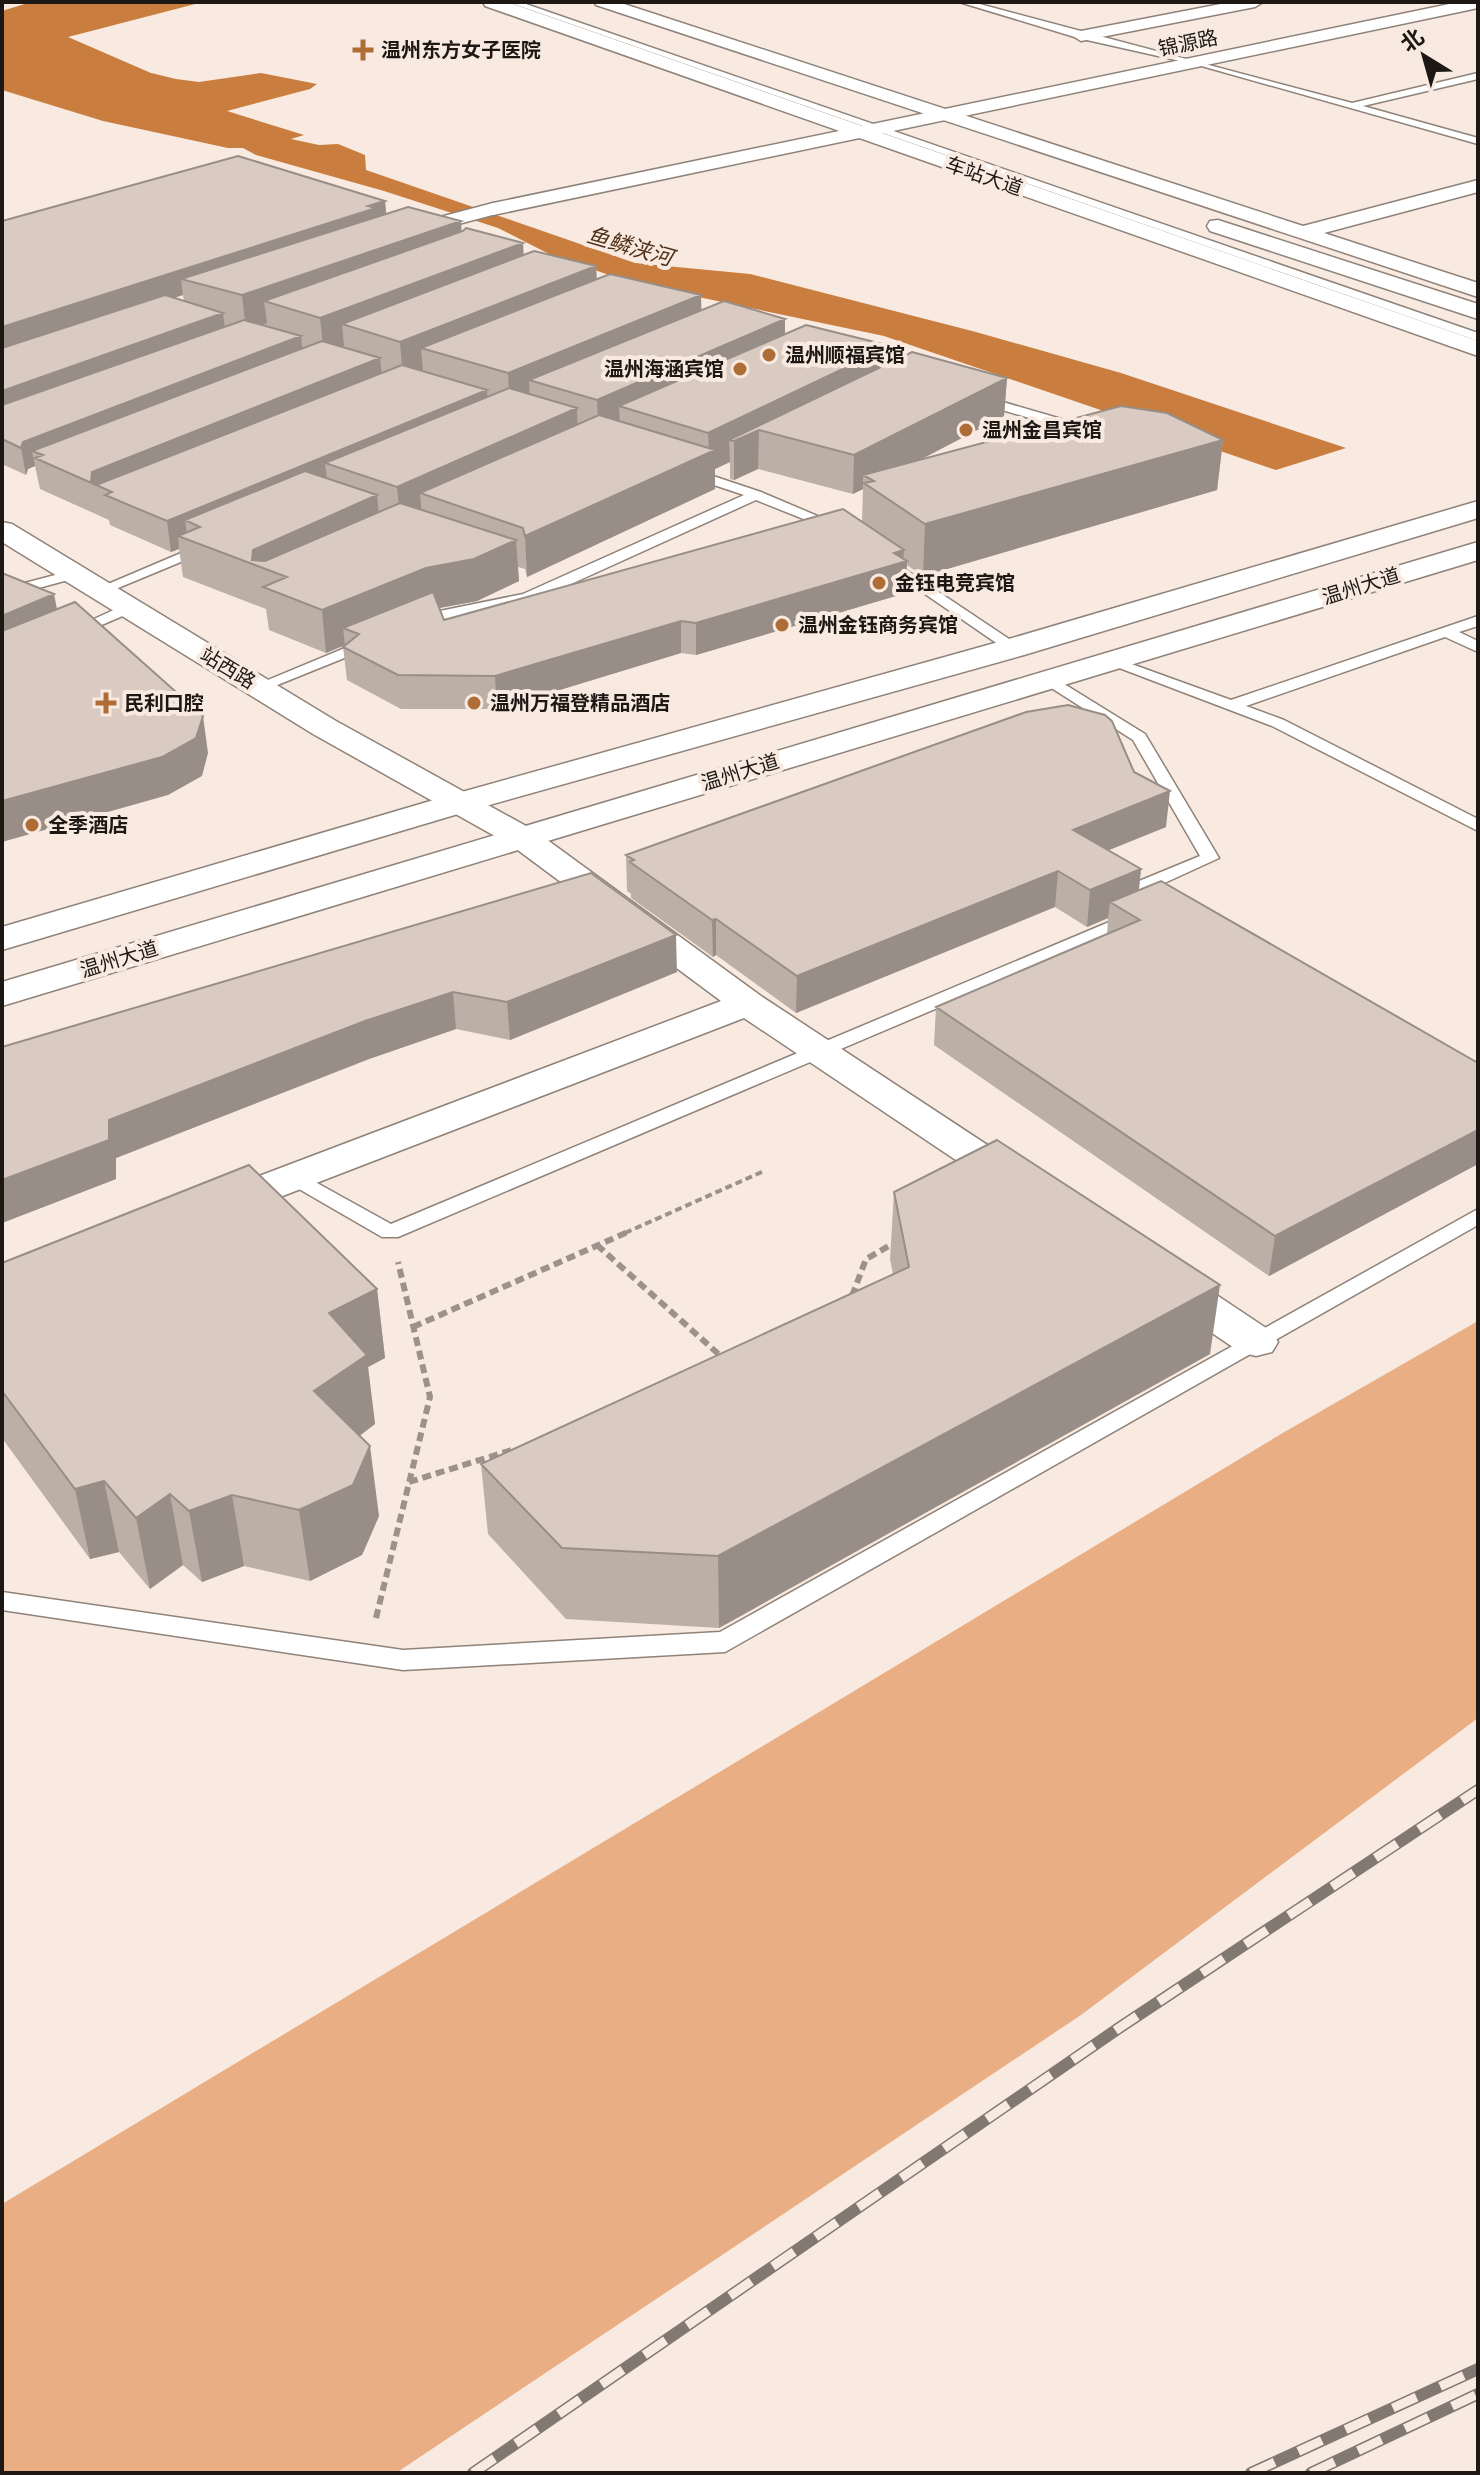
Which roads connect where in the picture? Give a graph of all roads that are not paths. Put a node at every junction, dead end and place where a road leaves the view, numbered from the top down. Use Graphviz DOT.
graph roads {
  1 [pos="491,2"];
  2 [pos="512,2"];
  3 [pos="528,2"];
  4 [pos="549,2"];
  5 [pos="602,2"];
  6 [pos="963,2"];
  7 [pos="1255,2"];
  8 [pos="1476,3"];
  9 [pos="1081,36"];
  10 [pos="1200,63"];
  11 [pos="1478,76"];
  12 [pos="1353,105"];
  13 [pos="946,114"];
  14 [pos="884,127"];
  15 [pos="1478,141"];
  16 [pos="1478,186"];
  17 [pos="493,209"];
  18 [pos="1303,232"];
  19 [pos="383,239"];
  20 [pos="1478,290"];
  21 [pos="1478,312"];
  22 [pos="1478,325"];
  23 [pos="1478,337"];
  24 [pos="1478,349"];
  25 [pos="970,397"];
  26 [pos="1055,432"];
  27 [pos="670,467"];
  28 [pos="724,473"];
  29 [pos="711,479"];
  30 [pos="756,495"];
  31 [pos="1478,509"];
  32 [pos="2,530"];
  33 [pos="807,534"];
  34 [pos="226,538"];
  35 [pos="1478,551"];
  36 [pos="874,552"];
  37 [pos="74,574"];
  38 [pos="600,583"];
  39 [pos="101,590"];
  40 [pos="2,594"];
  41 [pos="526,598"];
  42 [pos="129,608"];
  43 [pos="1478,621"];
  44 [pos="1446,632"];
  45 [pos="58,639"];
  46 [pos="1478,647"];
  47 [pos="1013,648"];
  48 [pos="1109,661"];
  49 [pos="1048,679"];
  50 [pos="259,687"];
  51 [pos="1233,705"];
  52 [pos="456,804"];
  53 [pos="1478,826"];
  54 [pos="523,838"];
  55 [pos="2,939"];
  56 [pos="2,994"];
  57 [pos="748,1004"];
  58 [pos="818,1050"];
  59 [pos="291,1178"];
  60 [pos="1047,1203"];
  61 [pos="1478,1216"];
  62 [pos="175,1222"];
  63 [pos="1139,1263"];
  64 [pos="1256,1342"];
  65 [pos="2,1601"];
  1 -- 14 [label="main road, 车站大道"];
  2 -- 14 [label="lane"];
  3 -- 14 [label="lane"];
  4 -- 14 [label="main road, 车站大道"];
  5 -- 13 [label="street"];
  6 -- 9 [label="lane"];
  7 -- 9 [label="street"];
  8 -- 10 [label="main road, 锦源路"];
  9 -- 10 [label="lane"];
  10 -- 12 [label="lane"];
  10 -- 13 [label="main road, 锦源路"];
  11 -- 12 [label="lane"];
  12 -- 15 [label="lane"];
  13 -- 14 [label="main road, 锦源路"];
  13 -- 18 [label="street"];
  14 -- 17 [label="main road, 锦源路"];
  14 -- 21 [label="main road, 车站大道"];
  14 -- 22 [label="lane"];
  14 -- 23 [label="lane"];
  14 -- 24 [label="main road, 车站大道"];
  16 -- 18 [label="street"];
  17 -- 19 [label="street"];
  18 -- 20 [label="street"];
  25 -- 26 [label="lane"];
  27 -- 29 [label="lane"];
  28 -- 29 [label="lane"];
  29 -- 30 [label="lane"];
  30 -- 33 [label="lane"];
  30 -- 41 [label="lane"];
  31 -- 47 [label="main road, 温州大道"];
  32 -- 37 [label="main road, 站西路"];
  34 -- 39 [label="lane"];
  35 -- 48 [label="main road, 温州大道"];
  36 -- 47 [label="lane"];
  37 -- 39 [label="main road, 站西路"];
  37 -- 40 [label="lane"];
  38 -- 41 [label="lane"];
  39 -- 42 [label="main road, 站西路"];
  41 -- 50 [label="lane"];
  42 -- 45 [label="lane"];
  42 -- 50 [label="main road, 站西路"];
  43 -- 44 [label="lane"];
  44 -- 46 [label="lane"];
  44 -- 51 [label="lane"];
  47 -- 52 [label="main road, 温州大道"];
  48 -- 49 [label="main road, 温州大道"];
  48 -- 51 [label="lane"];
  49 -- 54 [label="main road, 温州大道"];
  49 -- 58 [label="lane"];
  50 -- 52 [label="main road, 站西路"];
  51 -- 53 [label="lane"];
  52 -- 54 [label="main road, 站西路"];
  52 -- 55 [label="main road, 温州大道"];
  54 -- 56 [label="main road, 温州大道"];
  54 -- 57 [label="street"];
  57 -- 58 [label="street"];
  57 -- 59 [label="street"];
  58 -- 59 [label="lane"];
  58 -- 60 [label="street"];
  59 -- 62 [label="street"];
  61 -- 64 [label="lane"];
  63 -- 64 [label="street"];
  64 -- 65 [label="lane"];
}
